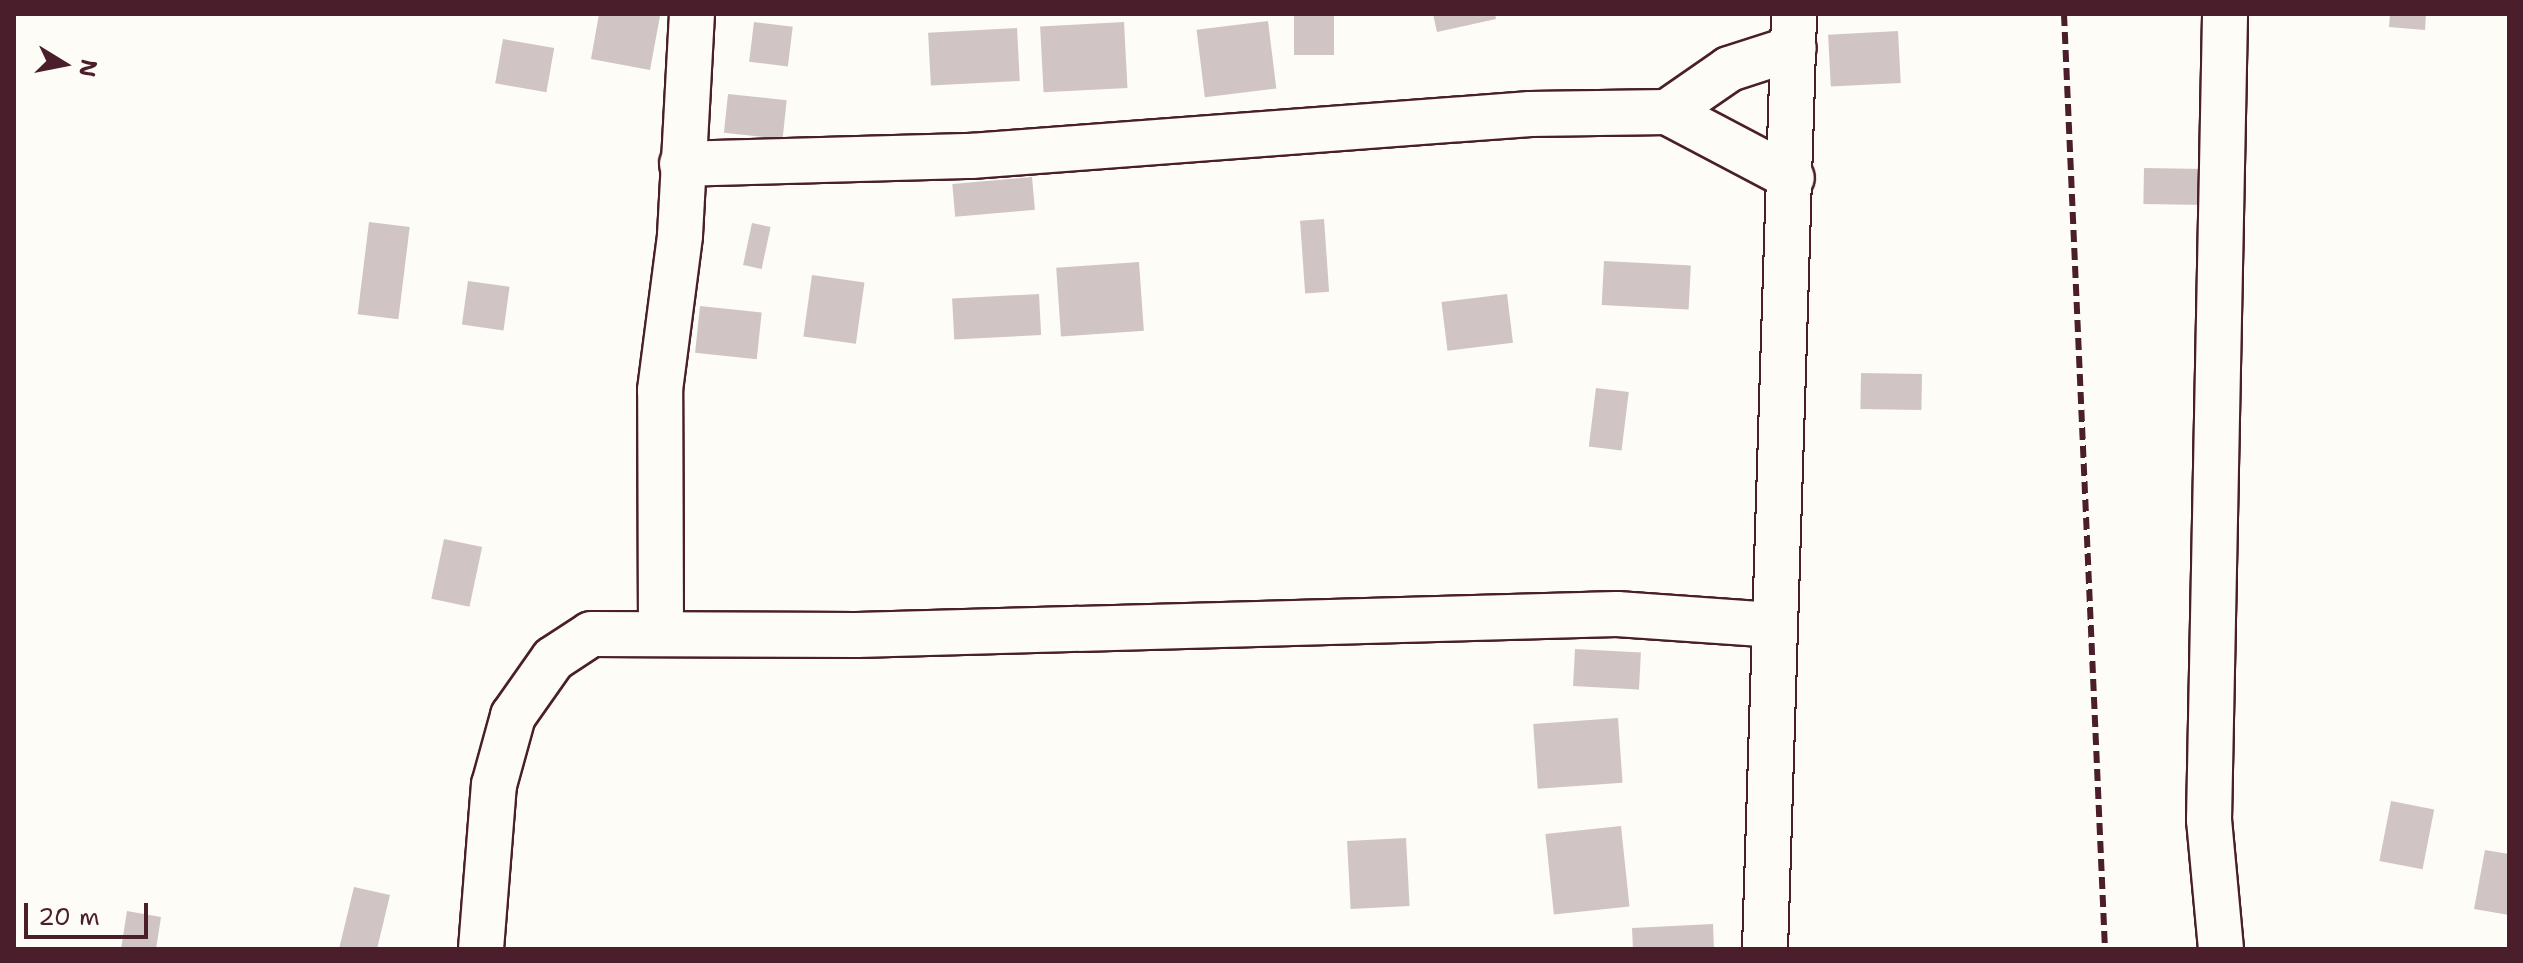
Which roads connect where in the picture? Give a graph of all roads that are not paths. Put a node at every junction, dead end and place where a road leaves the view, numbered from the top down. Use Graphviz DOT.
graph roads {
  1 [pos="692,14"];
  2 [pos="2225,14"];
  3 [pos="1794,31"];
  4 [pos="1667,112"];
  5 [pos="682,164"];
  6 [pos="1792,178"];
  7 [pos="1773,625"];
  8 [pos="661,630"];
  9 [pos="481,949"];
  10 [pos="1765,949"];
  11 [pos="2221,949"];
  1 -- 5 [label="street"];
  2 -- 11 [label="street"];
  3 -- 4 [label="street"];
  3 -- 6 [label="street"];
  4 -- 5 [label="street"];
  4 -- 6 [label="street"];
  5 -- 8 [label="street"];
  6 -- 7 [label="street"];
  7 -- 8 [label="street"];
  7 -- 10 [label="street"];
  8 -- 9 [label="street"];
}
